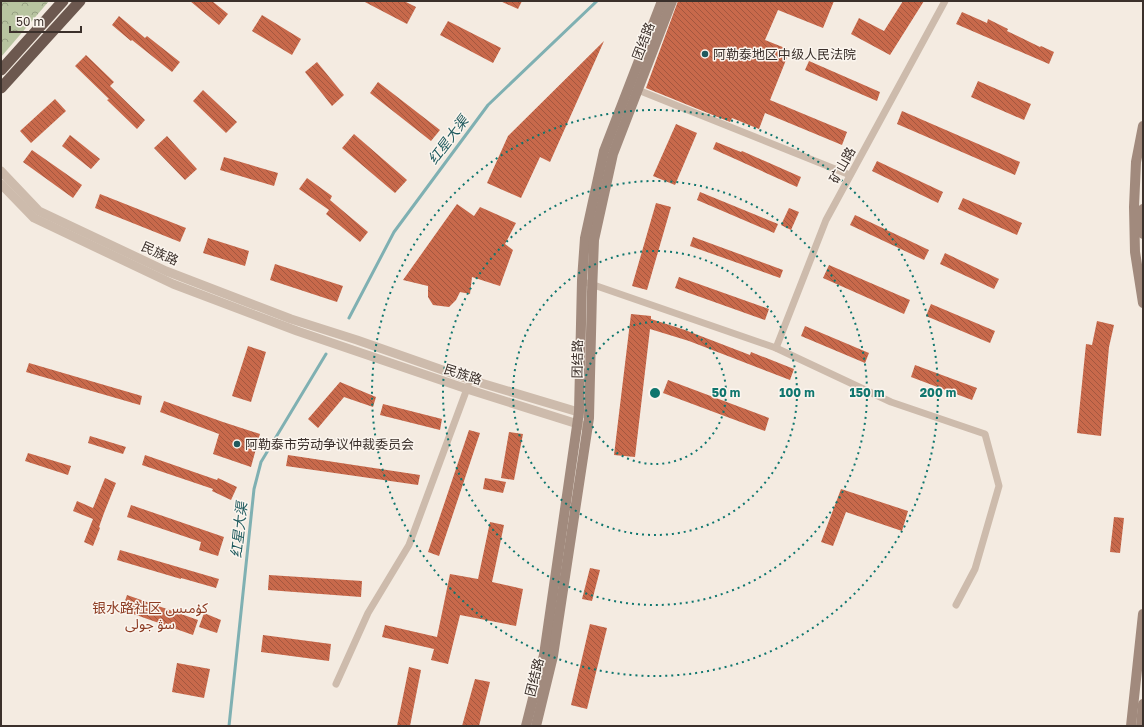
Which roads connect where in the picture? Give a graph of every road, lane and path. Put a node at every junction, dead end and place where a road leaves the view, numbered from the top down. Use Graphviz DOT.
graph roads {
  1 [pos="63,1"];
  2 [pos="80,1"];
  3 [pos="662,1"];
  4 [pos="672,1"];
  5 [pos="945,1"];
  6 [pos="1,70"];
  7 [pos="1,88"];
  8 [pos="638,90"];
  9 [pos="1143,126"];
  10 [pos="1,171"];
  11 [pos="850,175"];
  12 [pos="1,184"];
  13 [pos="1143,210"];
  14 [pos="1143,234"];
  15 [pos="582,280"];
  16 [pos="592,284"];
  17 [pos="1143,304"];
  18 [pos="776,348"];
  19 [pos="470,380"];
  20 [pos="467,390"];
  21 [pos="584,414"];
  22 [pos="578,423"];
  23 [pos="588,427"];
  24 [pos="956,605"];
  25 [pos="1143,614"];
  26 [pos="336,684"];
  27 [pos="1143,704"];
  28 [pos="526,726"];
  29 [pos="536,726"];
  30 [pos="1131,726"];
  31 [pos="1141,726"];
  1 -- 6 [label="highway"];
  2 -- 7 [label="highway"];
  3 -- 15 [label="main road, 团结路"];
  4 -- 8 [label="main road, 团结路"];
  5 -- 11 [label="street, 矿山路"];
  8 -- 11 [label="street"];
  8 -- 16 [label="main road, 团结路"];
  9 -- 17 [label="main road"];
  10 -- 19 [label="street, 民族路"];
  11 -- 18 [label="street, 矿山路"];
  12 -- 20 [label="street, 民族路"];
  13 -- 14 [label="main road"];
  15 -- 16 [label="street"];
  15 -- 21 [label="main road, 团结路"];
  16 -- 18 [label="street"];
  16 -- 21 [label="main road, 团结路"];
  18 -- 24 [label="street"];
  19 -- 20 [label="street"];
  19 -- 21 [label="street, 民族路"];
  20 -- 22 [label="street, 民族路"];
  20 -- 26 [label="street"];
  21 -- 22 [label="main road, 团结路"];
  21 -- 23 [label="main road, 团结路"];
  22 -- 23 [label="street, 民族路"];
  22 -- 28 [label="main road, 团结路"];
  23 -- 29 [label="main road, 团结路"];
  25 -- 30 [label="main road"];
  27 -- 31 [label="main road"];
}
